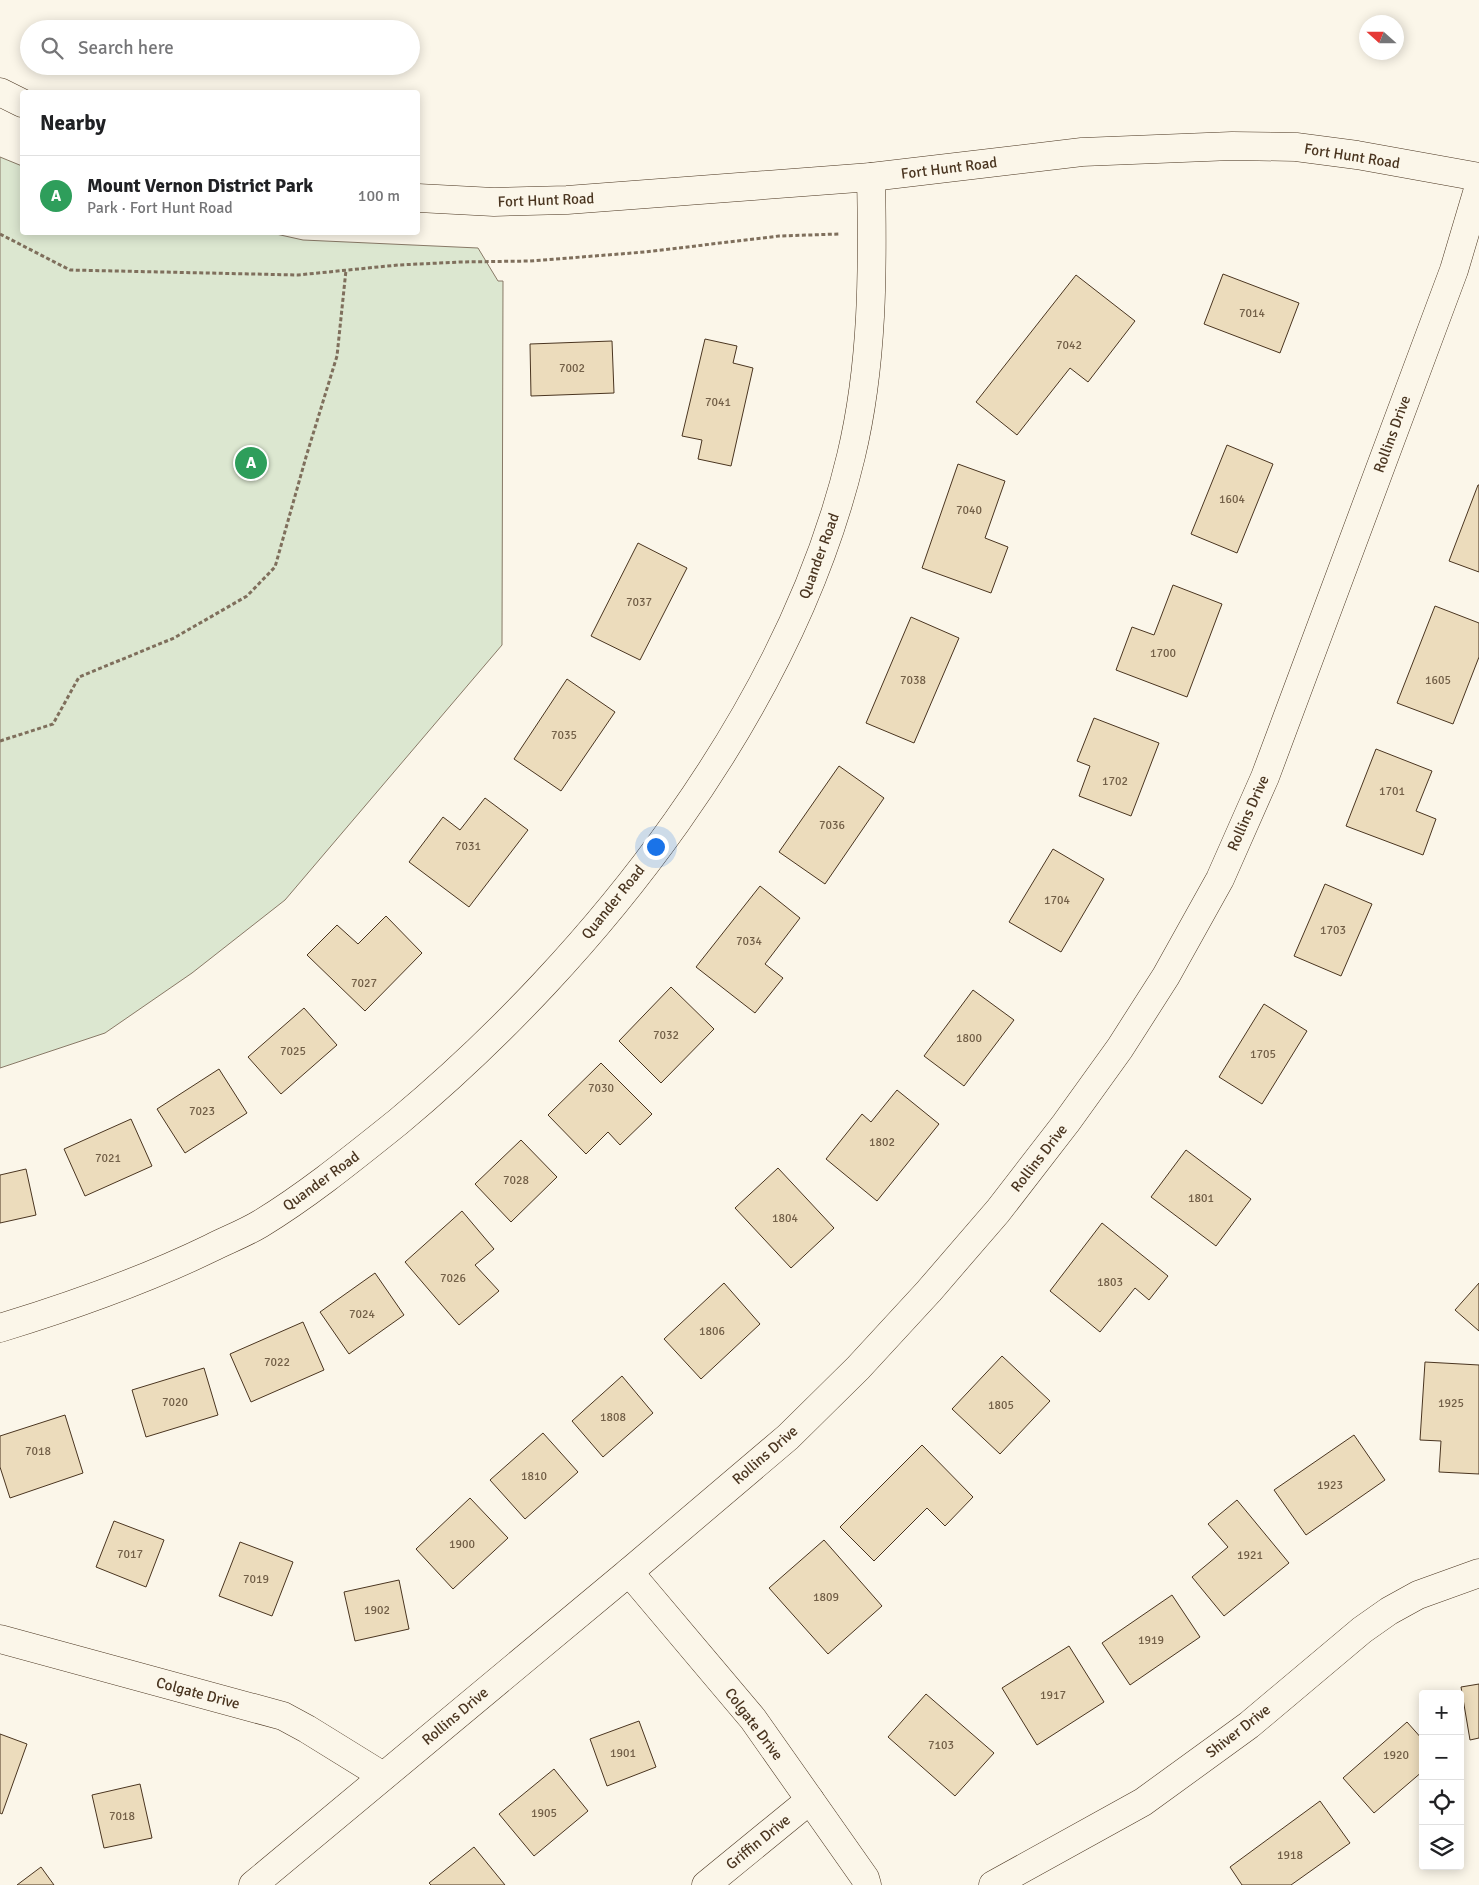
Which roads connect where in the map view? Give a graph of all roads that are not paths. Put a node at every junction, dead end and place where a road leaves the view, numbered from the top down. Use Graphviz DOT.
graph roads {
  1 [pos="0,92"];
  2 [pos="20,102"];
  3 [pos="871,177"];
  4 [pos="1479,177"];
  5 [pos="1479,186"];
  6 [pos="420,198"];
  7 [pos="0,1328"];
  8 [pos="629,1572"];
  9 [pos="1479,1573"];
  10 [pos="0,1640"];
  11 [pos="383,1776"];
  12 [pos="810,1800"];
  13 [pos="253,1885"];
  14 [pos="706,1885"];
  15 [pos="867,1885"];
  16 [pos="993,1885"];
  1 -- 2 [label="street"];
  3 -- 4 [label="street, Fort Hunt Road"];
  3 -- 6 [label="street, Fort Hunt Road"];
  3 -- 7 [label="street, Quander Road"];
  5 -- 8 [label="street, Rollins Drive"];
  8 -- 11 [label="street, Rollins Drive"];
  8 -- 12 [label="street, Colgate Drive"];
  9 -- 16 [label="street, Shiver Drive"];
  10 -- 11 [label="street, Colgate Drive"];
  11 -- 13 [label="street, Rollins Drive"];
  12 -- 14 [label="street, Griffin Drive"];
  12 -- 15 [label="street, Colgate Drive"];
}
